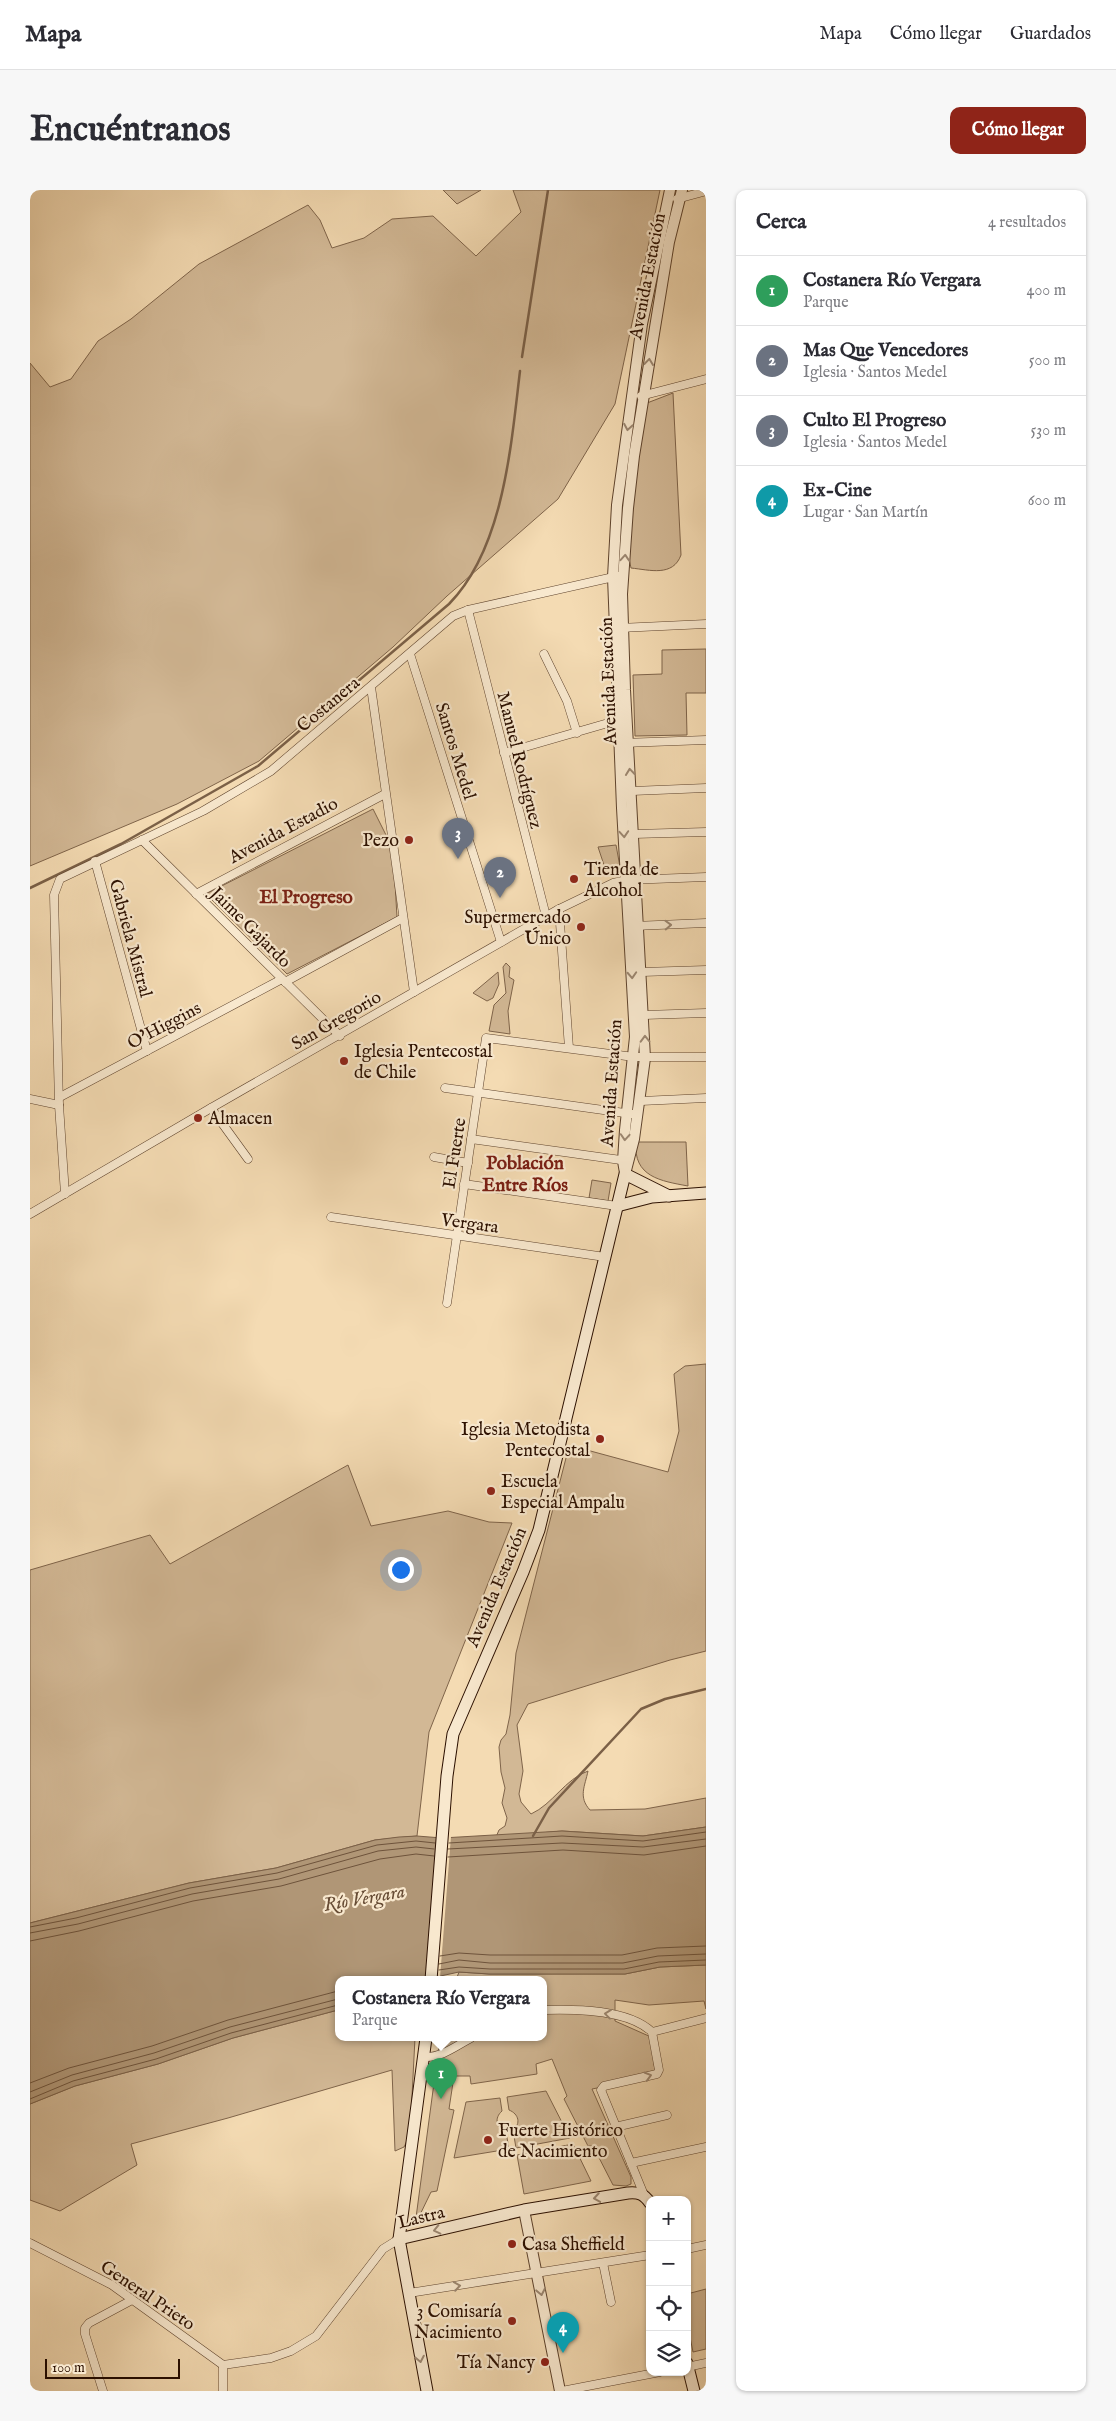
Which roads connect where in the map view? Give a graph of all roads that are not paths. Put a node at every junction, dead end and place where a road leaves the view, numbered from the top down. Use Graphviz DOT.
graph roads {
  1 [pos="670,190"];
  2 [pos="706,191"];
  3 [pos="681,194"];
  4 [pos="668,201"];
  5 [pos="706,379"];
  6 [pos="634,396"];
  7 [pos="645,396"];
  8 [pos="618,576"];
  9 [pos="468,610"];
  10 [pos="706,624"];
  11 [pos="618,628"];
  12 [pos="410,654"];
  13 [pos="544,654"];
  14 [pos="371,687"];
  15 [pos="622,719"];
  16 [pos="577,733"];
  17 [pos="706,740"];
  18 [pos="623,743"];
  19 [pos="504,753"];
  20 [pos="706,788"];
  21 [pos="632,791"];
  22 [pos="385,794"];
  23 [pos="706,832"];
  24 [pos="634,834"];
  25 [pos="142,840"];
  26 [pos="95,862"];
  27 [pos="706,877"];
  28 [pos="632,879"];
  29 [pos="196,894"];
  30 [pos="559,909"];
  31 [pos="546,916"];
  32 [pos="403,918"];
  33 [pos="706,923"];
  34 [pos="635,926"];
  35 [pos="501,942"];
  36 [pos="706,970"];
  37 [pos="642,972"];
  38 [pos="283,981"];
  39 [pos="414,992"];
  40 [pos="706,1013"];
  41 [pos="644,1015"];
  42 [pos="340,1036"];
  43 [pos="569,1048"];
  44 [pos="147,1051"];
  45 [pos="634,1057"];
  46 [pos="706,1057"];
  47 [pos="645,1058"];
  48 [pos="445,1088"];
  49 [pos="478,1092"];
  50 [pos="706,1098"];
  51 [pos="30,1099"];
  52 [pos="59,1101"];
  53 [pos="641,1101"];
  54 [pos="211,1108"];
  55 [pos="627,1114"];
  56 [pos="639,1114"];
  57 [pos="471,1138"];
  58 [pos="434,1157"];
  59 [pos="248,1159"];
  60 [pos="627,1161"];
  61 [pos="468,1163"];
  62 [pos="626,1174"];
  63 [pos="464,1184"];
  64 [pos="706,1193"];
  65 [pos="65,1194"];
  66 [pos="669,1196"];
  67 [pos="618,1206"];
  68 [pos="30,1214"];
  69 [pos="331,1217"];
  70 [pos="457,1236"];
  71 [pos="605,1257"];
  72 [pos="447,1303"];
  73 [pos="431,1976"];
  74 [pos="547,2010"];
  75 [pos="706,2018"];
  76 [pos="652,2032"];
  77 [pos="426,2041"];
  78 [pos="466,2041"];
  79 [pos="424,2057"];
  80 [pos="667,2116"];
  81 [pos="615,2127"];
  82 [pos="706,2147"];
  83 [pos="631,2163"];
  84 [pos="646,2197"];
  85 [pos="646,2198"];
  86 [pos="524,2210"];
  87 [pos="399,2240"];
  88 [pos="30,2243"];
  89 [pos="706,2245"];
  90 [pos="691,2248"];
  91 [pos="646,2256"];
  92 [pos="603,2263"];
  93 [pos="537,2273"];
  94 [pos="409,2293"];
  95 [pos="132,2300"];
  96 [pos="612,2302"];
  97 [pos="706,2363"];
  98 [pos="223,2365"];
  99 [pos="691,2365"];
  100 [pos="646,2375"];
  101 [pos="690,2376"];
  102 [pos="103,2391"];
  103 [pos="223,2391"];
  104 [pos="427,2391"];
  105 [pos="561,2391"];
  106 [pos="694,2391"];
  1 -- 4 [label="street, Avenida Estación"];
  2 -- 3 [label="street"];
  3 -- 4 [label="street"];
  7 -- 3 [label="street, Avenida Estación, one-way"];
  4 -- 6 [label="street, Avenida Estación"];
  5 -- 7 [label="street"];
  6 -- 7 [label="street"];
  6 -- 8 [label="street, Avenida Estación, one-way"];
  8 -- 7 [label="street, Avenida Estación, one-way"];
  8 -- 9 [label="street, Costanera"];
  8 -- 11 [label="street, Avenida Estación"];
  9 -- 12 [label="street, Costanera"];
  9 -- 19 [label="street, Manuel Rodríguez"];
  10 -- 11 [label="street"];
  11 -- 15 [label="street, Avenida Estación"];
  12 -- 14 [label="street, Costanera"];
  12 -- 35 [label="street, Santos Medel"];
  13 -- 16 [label="street"];
  14 -- 22 [label="street"];
  14 -- 25 [label="street, Costanera"];
  15 -- 16 [label="street"];
  15 -- 18 [label="street, Avenida Estación"];
  16 -- 19 [label="street"];
  17 -- 18 [label="street"];
  21 -- 18 [label="street, Avenida Estación, one-way"];
  18 -- 28 [label="street, Avenida Estación, one-way"];
  19 -- 31 [label="street, Manuel Rodríguez"];
  20 -- 21 [label="street"];
  21 -- 24 [label="street, Avenida Estación"];
  22 -- 29 [label="street, Avenida Estadio"];
  22 -- 32 [label="street"];
  23 -- 24 [label="street"];
  24 -- 28 [label="street, Avenida Estación"];
  25 -- 26 [label="street, Costanera"];
  25 -- 29 [label="street, Jaime Gajardo"];
  26 -- 44 [label="street, Gabriela Mistral"];
  26 -- 52 [label="street, Costanera"];
  27 -- 28 [label="street, San Gregorio"];
  28 -- 30 [label="street, San Gregorio"];
  28 -- 34 [label="street, Avenida Estación"];
  29 -- 38 [label="street, Jaime Gajardo"];
  30 -- 31 [label="street, San Gregorio"];
  30 -- 43 [label="street"];
  31 -- 35 [label="street, San Gregorio"];
  32 -- 38 [label="street, O'Higgins"];
  32 -- 39 [label="street"];
  34 -- 33 [label="street, one-way"];
  34 -- 37 [label="street, Avenida Estación"];
  34 -- 45 [label="street, Avenida Estación, one-way"];
  35 -- 39 [label="street, San Gregorio"];
  36 -- 37 [label="street"];
  37 -- 41 [label="street, Avenida Estación"];
  38 -- 42 [label="street, Jaime Gajardo"];
  38 -- 44 [label="street, O'Higgins"];
  39 -- 42 [label="street, San Gregorio"];
  40 -- 41 [label="street"];
  47 -- 41 [label="street, Avenida Estación, one-way"];
  42 -- 54 [label="street, San Gregorio"];
  43 -- 45 [label="street"];
  43 -- 49 [label="street, El Fuerte"];
  44 -- 52 [label="street, O'Higgins"];
  45 -- 47 [label="street"];
  45 -- 55 [label="street, Avenida Estación"];
  46 -- 47 [label="street"];
  47 -- 53 [label="street, Avenida Estación"];
  48 -- 49 [label="street"];
  49 -- 55 [label="street"];
  49 -- 57 [label="street, El Fuerte"];
  50 -- 53 [label="street"];
  51 -- 52 [label="street"];
  52 -- 65 [label="street"];
  53 -- 56 [label="street, Avenida Estación"];
  54 -- 59 [label="street"];
  54 -- 65 [label="street, San Gregorio"];
  55 -- 56 [label="street"];
  55 -- 60 [label="street, Avenida Estación, one-way"];
  56 -- 60 [label="street, Avenida Estación"];
  57 -- 60 [label="street"];
  57 -- 61 [label="street, El Fuerte"];
  58 -- 61 [label="street"];
  60 -- 62 [label="street, Avenida Estación"];
  61 -- 63 [label="street, El Fuerte"];
  62 -- 66 [label="main road"];
  62 -- 67 [label="main road, Avenida Estación"];
  63 -- 67 [label="street"];
  63 -- 70 [label="street, El Fuerte"];
  64 -- 66 [label="main road"];
  65 -- 68 [label="street, San Gregorio"];
  66 -- 67 [label="main road"];
  67 -- 71 [label="main road, Avenida Estación"];
  69 -- 70 [label="street, Vergara"];
  70 -- 71 [label="street, Vergara"];
  70 -- 72 [label="street, El Fuerte"];
  71 -- 73 [label="main road, Avenida Estación"];
  76 -- 74 [label="street, one-way"];
  75 -- 76 [label="street"];
  81 -- 76 [label="street, one-way"];
  77 -- 79 [label="main road"];
  78 -- 79 [label="street"];
  79 -- 87 [label="main road"];
  80 -- 81 [label="street"];
  81 -- 83 [label="street"];
  82 -- 83 [label="street"];
  83 -- 84 [label="street"];
  85 -- 86 [label="main road, Lastra, one-way"];
  86 -- 87 [label="main road, Lastra, one-way"];
  86 -- 93 [label="street"];
  87 -- 94 [label="main road"];
  87 -- 98 [label="street, Lastra"];
  88 -- 95 [label="street, General Prieto"];
  89 -- 90 [label="street"];
  91 -- 92 [label="street"];
  92 -- 93 [label="street"];
  92 -- 96 [label="street"];
  94 -- 93 [label="street, one-way"];
  93 -- 105 [label="street, one-way"];
  94 -- 104 [label="main road, one-way"];
  95 -- 98 [label="street, General Prieto"];
  95 -- 102 [label="street"];
  97 -- 99 [label="street"];
  98 -- 103 [label="street"];
  100 -- 105 [label="street"];
  101 -- 106 [label="main road"];
}
